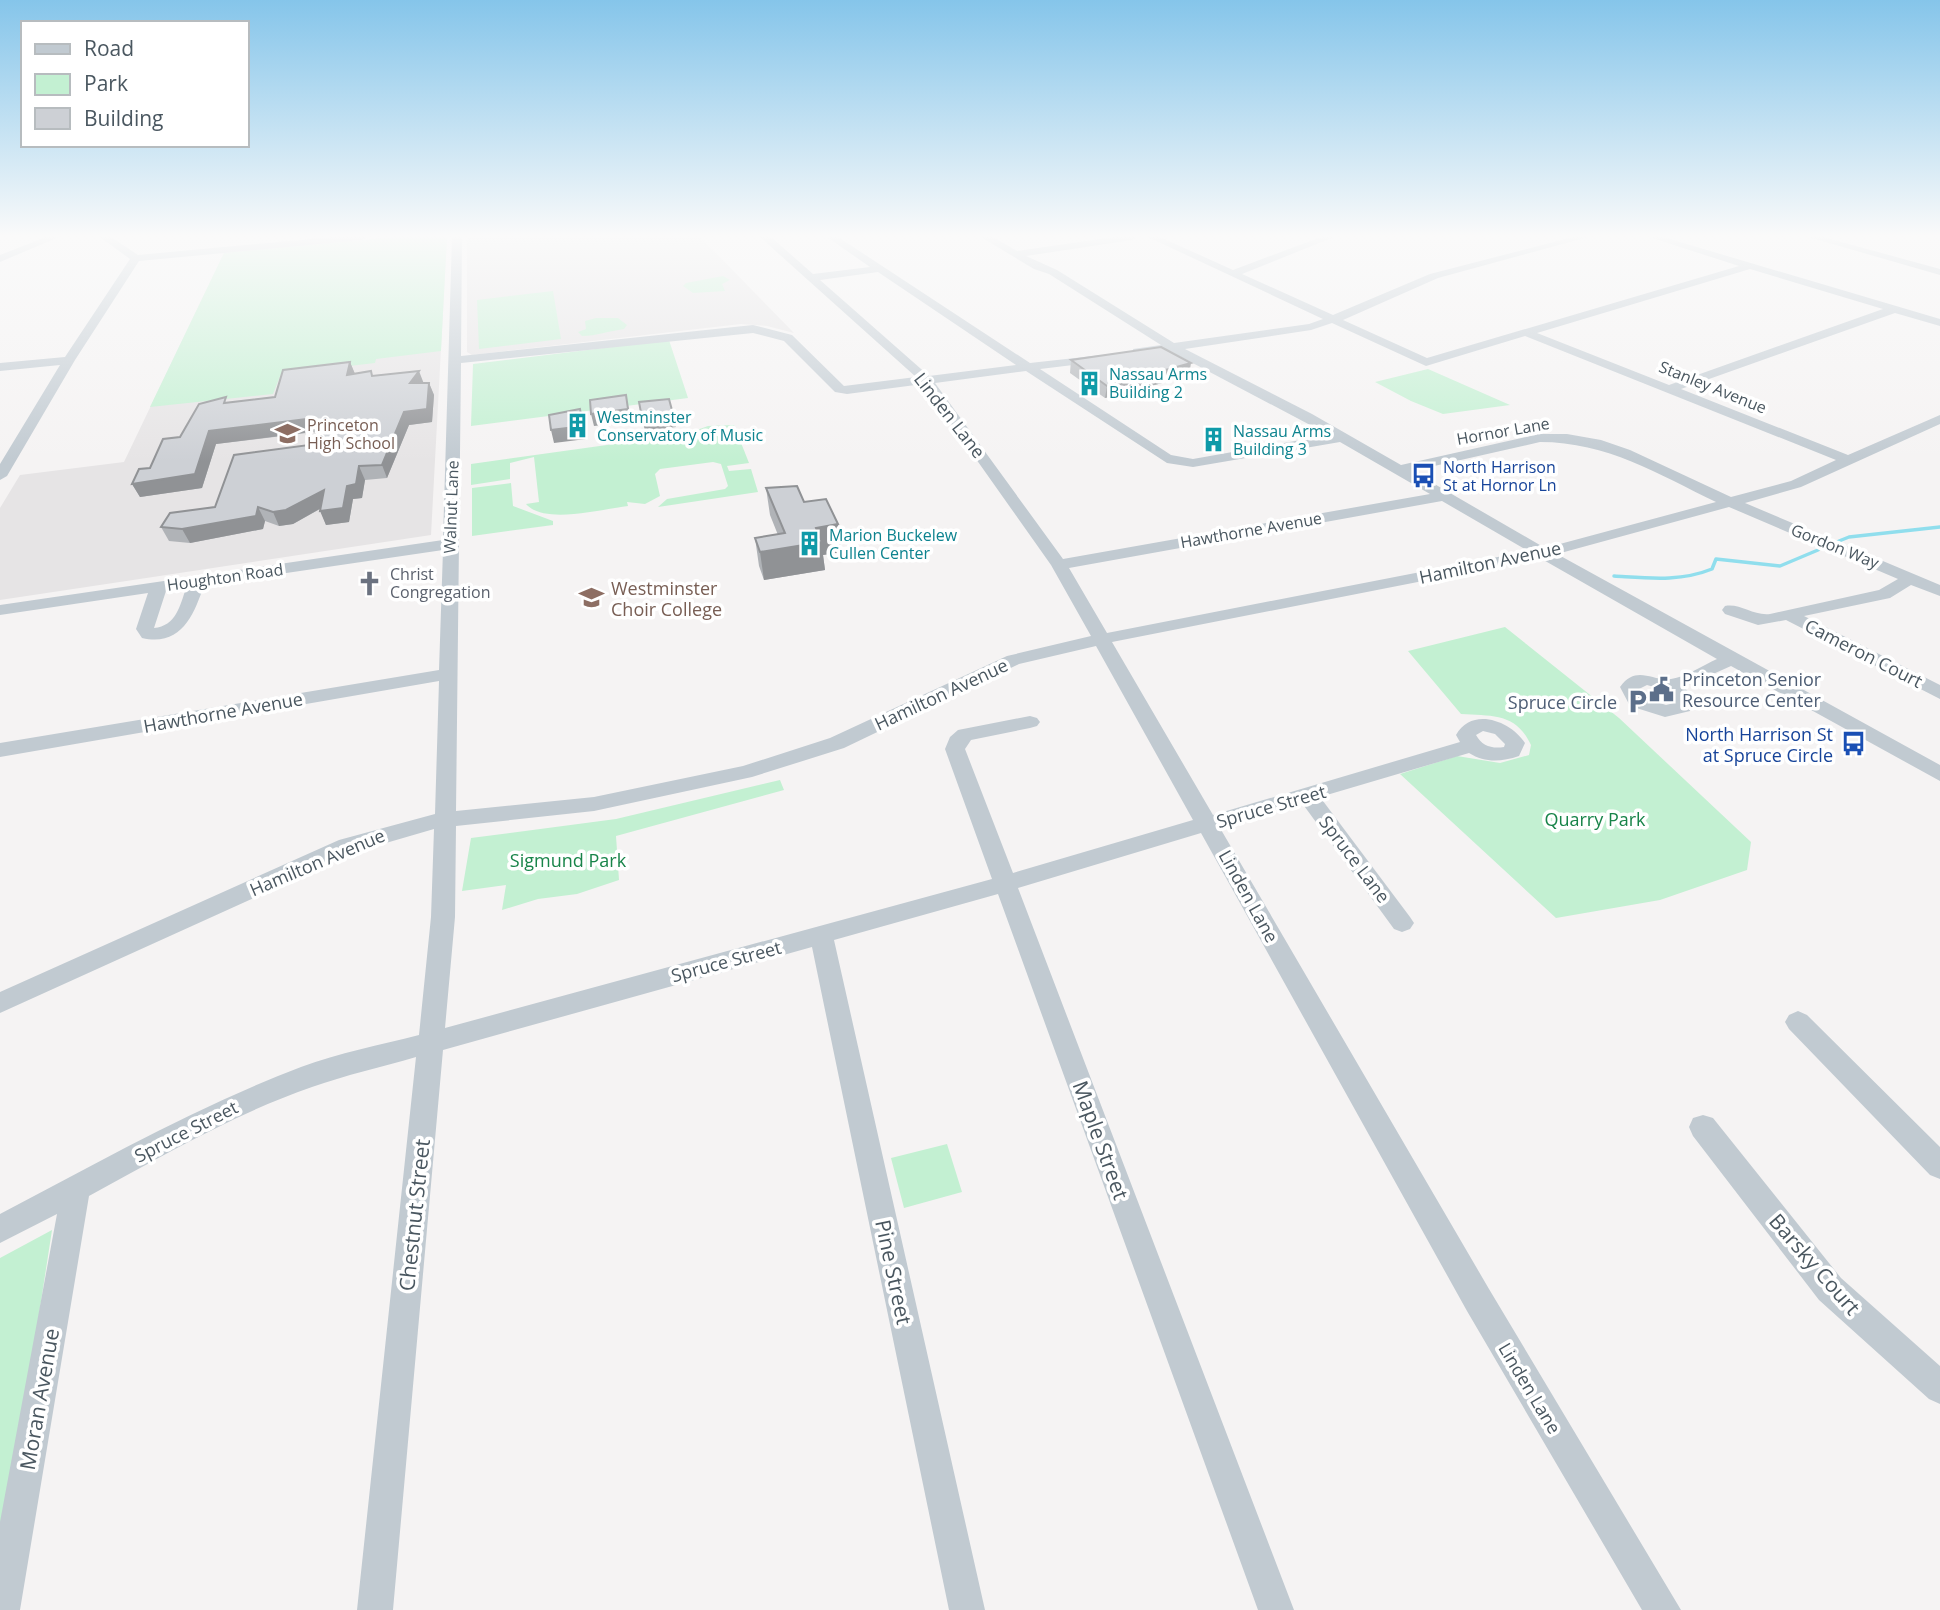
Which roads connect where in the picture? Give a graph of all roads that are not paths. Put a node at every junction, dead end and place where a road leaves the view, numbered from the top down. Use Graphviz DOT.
graph roads {
  1 [pos="100,312"];
  2 [pos="455,312"];
  3 [pos="849,312"];
  4 [pos="944,312"];
  5 [pos="1117,312"];
  6 [pos="1320,312"];
  7 [pos="1351,312"];
  8 [pos="1593,312"];
  9 [pos="1886,312"];
  10 [pos="1905,312"];
  11 [pos="1335,319"];
  12 [pos="1940,323"];
  13 [pos="1525,332"];
  14 [pos="1174,348"];
  15 [pos="69,360"];
  16 [pos="454,360"];
  17 [pos="1027,367"];
  18 [pos="0,368"];
  19 [pos="927,381"];
  20 [pos="1670,388"];
  21 [pos="1940,419"];
  22 [pos="1342,437"];
  23 [pos="1848,460"];
  24 [pos="1398,470"];
  25 [pos="0,476"];
  26 [pos="1444,496"];
  27 [pos="1729,502"];
  28 [pos="449,544"];
  29 [pos="1543,552"];
  30 [pos="1059,565"];
  31 [pos="1910,578"];
  32 [pos="197,580"];
  33 [pos="159,586"];
  34 [pos="1940,591"];
  35 [pos="0,610"];
  36 [pos="1731,610"];
  37 [pos="1787,614"];
  38 [pos="1101,639"];
  39 [pos="1730,660"];
  40 [pos="447,674"];
  41 [pos="1671,686"];
  42 [pos="1940,692"];
  43 [pos="1030,722"];
  44 [pos="1472,745"];
  45 [pos="0,750"];
  46 [pos="1940,752"];
  47 [pos="1918,762"];
  48 [pos="1940,774"];
  49 [pos="1307,796"];
  50 [pos="447,820"];
  51 [pos="1209,824"];
  52 [pos="1005,884"];
  53 [pos="1402,923"];
  54 [pos="821,935"];
  55 [pos="0,1003"];
  56 [pos="1798,1023"];
  57 [pos="431,1042"];
  58 [pos="1703,1127"];
  59 [pos="1940,1166"];
  60 [pos="76,1189"];
  61 [pos="0,1229"];
  62 [pos="1940,1388"];
  63 [pos="2,1610"];
  64 [pos="375,1610"];
  65 [pos="967,1610"];
  66 [pos="1276,1610"];
  67 [pos="1663,1610"];
  1 -- 15 [label="street"];
  2 -- 16 [label="street, Walnut Lane"];
  3 -- 19 [label="street, Linden Lane"];
  4 -- 17 [label="street"];
  5 -- 14 [label="street"];
  6 -- 11 [label="street"];
  7 -- 11 [label="street"];
  8 -- 13 [label="street"];
  9 -- 20 [label="street"];
  10 -- 12 [label="street"];
  11 -- 13 [label="street"];
  11 -- 14 [label="street"];
  13 -- 20 [label="street, Stanley Avenue"];
  14 -- 17 [label="street"];
  14 -- 22 [label="street"];
  15 -- 18 [label="street"];
  15 -- 25 [label="street"];
  16 -- 19 [label="street"];
  16 -- 28 [label="street, Walnut Lane"];
  17 -- 19 [label="street"];
  17 -- 22 [label="street"];
  19 -- 30 [label="street, Linden Lane"];
  20 -- 23 [label="street, Stanley Avenue"];
  21 -- 23 [label="street, Hamilton Avenue"];
  22 -- 24 [label="street"];
  23 -- 27 [label="street, Hamilton Avenue"];
  24 -- 26 [label="street"];
  24 -- 27 [label="street, Hornor Lane"];
  26 -- 29 [label="street"];
  26 -- 30 [label="street, Hawthorne Avenue"];
  27 -- 29 [label="street, Hamilton Avenue"];
  27 -- 31 [label="street, Gordon Way"];
  28 -- 32 [label="street, Houghton Road"];
  28 -- 40 [label="street, Walnut Lane"];
  29 -- 38 [label="street, Hamilton Avenue"];
  29 -- 39 [label="street"];
  30 -- 38 [label="street, Linden Lane"];
  31 -- 34 [label="street, Gordon Way"];
  31 -- 37 [label="street, Cameron Court"];
  32 -- 33 [label="street, Houghton Road"];
  32 -- 33 [label="street"];
  33 -- 35 [label="street, Houghton Road"];
  36 -- 37 [label="street, Cameron Court"];
  37 -- 42 [label="street, Cameron Court"];
  38 -- 50 [label="street, Hamilton Avenue"];
  38 -- 51 [label="street, Linden Lane"];
  39 -- 41 [label="street"];
  39 -- 47 [label="street"];
  40 -- 45 [label="street, Hawthorne Avenue"];
  40 -- 50 [label="street, Walnut Lane"];
  43 -- 52 [label="street, Maple Street"];
  44 -- 49 [label="street, Spruce Street"];
  46 -- 47 [label="street"];
  47 -- 48 [label="street"];
  49 -- 51 [label="street, Spruce Street"];
  49 -- 53 [label="street, Spruce Lane"];
  50 -- 55 [label="street, Hamilton Avenue"];
  50 -- 57 [label="street, Chestnut Street"];
  51 -- 52 [label="street, Spruce Street"];
  51 -- 67 [label="street, Linden Lane"];
  52 -- 54 [label="street, Spruce Street"];
  52 -- 66 [label="street, Maple Street"];
  54 -- 57 [label="street, Spruce Street"];
  54 -- 65 [label="street, Pine Street"];
  56 -- 59 [label="street"];
  57 -- 60 [label="street, Spruce Street"];
  57 -- 64 [label="street, Chestnut Street"];
  58 -- 62 [label="street, Barsky Court"];
  60 -- 61 [label="street, Spruce Street"];
  60 -- 63 [label="street, Moran Avenue"];
}
